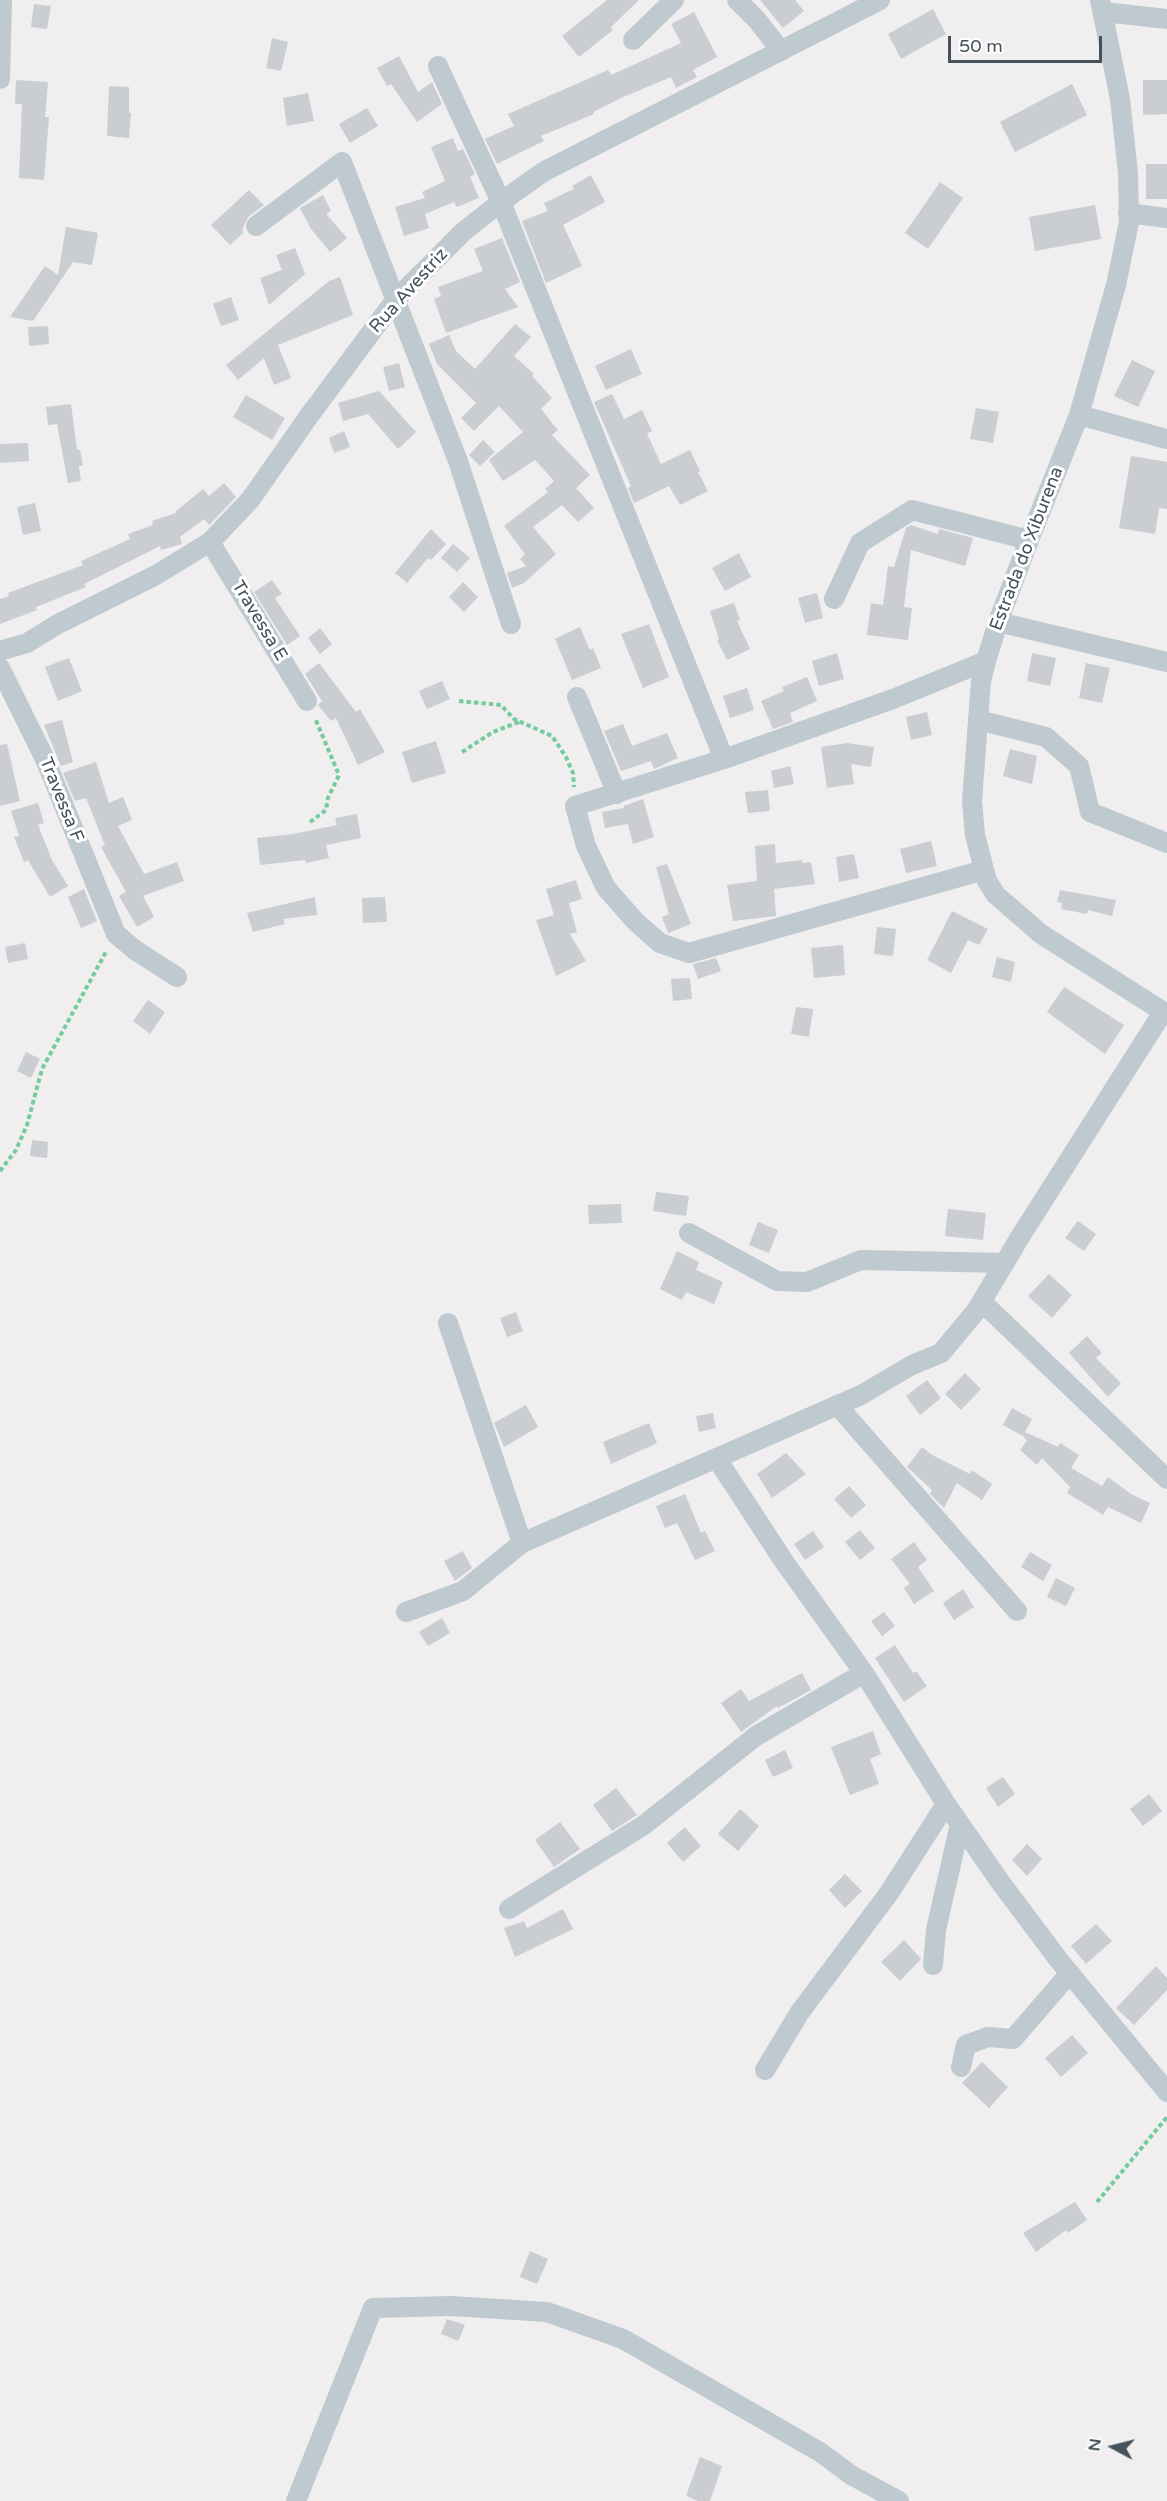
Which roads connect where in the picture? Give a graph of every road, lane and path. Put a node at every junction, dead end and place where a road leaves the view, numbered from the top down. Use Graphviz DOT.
graph roads {
  1 [pos="2,0"];
  2 [pos="674,0"];
  3 [pos="737,0"];
  4 [pos="880,0"];
  5 [pos="858,5"];
  6 [pos="1102,6"];
  7 [pos="1167,19"];
  8 [pos="633,40"];
  9 [pos="781,51"];
  10 [pos="438,66"];
  11 [pos="0,79"];
  12 [pos="501,202"];
  13 [pos="1128,213"];
  14 [pos="1167,218"];
  15 [pos="256,226"];
  16 [pos="396,299"];
  17 [pos="1079,415"];
  18 [pos="1167,439"];
  19 [pos="1029,540"];
  20 [pos="210,542"];
  21 [pos="834,599"];
  22 [pos="998,622"];
  23 [pos="511,624"];
  24 [pos="0,651"];
  25 [pos="986,661"];
  26 [pos="1167,662"];
  27 [pos="0,668"];
  28 [pos="577,697"];
  29 [pos="459,700"];
  30 [pos="307,701"];
  31 [pos="978,720"];
  32 [pos="519,722"];
  33 [pos="462,752"];
  34 [pos="724,759"];
  35 [pos="617,794"];
  36 [pos="575,806"];
  37 [pos="310,822"];
  38 [pos="1167,843"];
  39 [pos="984,870"];
  40 [pos="116,934"];
  41 [pos="177,977"];
  42 [pos="1165,1013"];
  43 [pos="0,1171"];
  44 [pos="689,1233"];
  45 [pos="1005,1263"];
  46 [pos="982,1302"];
  47 [pos="448,1323"];
  48 [pos="837,1405"];
  49 [pos="717,1460"];
  50 [pos="1167,1479"];
  51 [pos="522,1543"];
  52 [pos="1017,1611"];
  53 [pos="406,1612"];
  54 [pos="864,1673"];
  55 [pos="946,1804"];
  56 [pos="960,1824"];
  57 [pos="509,1909"];
  58 [pos="933,1965"];
  59 [pos="1070,1972"];
  60 [pos="961,2067"];
  61 [pos="765,2070"];
  62 [pos="1167,2092"];
  63 [pos="1167,2117"];
  64 [pos="1097,2202"];
  65 [pos="296,2501"];
  66 [pos="899,2501"];
  1 -- 11 [label="street"];
  2 -- 8 [label="street"];
  3 -- 9 [label="street"];
  4 -- 5 [label="street, Rua Avestriz"];
  5 -- 9 [label="street, Rua Avestriz"];
  6 -- 7 [label="street"];
  6 -- 13 [label="street, Estrada do Xiburena"];
  9 -- 12 [label="street, Rua Avestriz"];
  10 -- 12 [label="street"];
  12 -- 16 [label="street, Rua Avestriz"];
  12 -- 34 [label="street"];
  13 -- 14 [label="street"];
  13 -- 17 [label="street, Estrada do Xiburena"];
  15 -- 16 [label="street"];
  16 -- 20 [label="street, Rua Avestriz"];
  16 -- 23 [label="street"];
  17 -- 18 [label="street"];
  17 -- 19 [label="street, Estrada do Xiburena"];
  19 -- 21 [label="street"];
  19 -- 22 [label="street, Estrada do Xiburena"];
  20 -- 24 [label="street, Rua Avestriz"];
  20 -- 30 [label="street, Travessa E"];
  22 -- 25 [label="street, Estrada do Xiburena"];
  22 -- 26 [label="street"];
  25 -- 31 [label="street, Estrada do Xiburena"];
  25 -- 34 [label="street"];
  27 -- 40 [label="street, Travessa F"];
  28 -- 35 [label="street"];
  29 -- 32 [label="path"];
  30 -- 37 [label="path"];
  31 -- 38 [label="street"];
  31 -- 39 [label="street, Estrada do Xiburena"];
  32 -- 33 [label="path"];
  32 -- 36 [label="path"];
  34 -- 35 [label="street"];
  35 -- 36 [label="street"];
  36 -- 39 [label="street"];
  39 -- 42 [label="street, Estrada do Xiburena"];
  40 -- 41 [label="street"];
  40 -- 43 [label="path"];
  42 -- 45 [label="street"];
  44 -- 45 [label="street"];
  45 -- 46 [label="street"];
  46 -- 48 [label="street"];
  46 -- 50 [label="street"];
  47 -- 51 [label="street"];
  48 -- 49 [label="street"];
  48 -- 52 [label="street"];
  49 -- 51 [label="street"];
  49 -- 54 [label="street"];
  51 -- 53 [label="street"];
  54 -- 55 [label="street"];
  54 -- 57 [label="street"];
  55 -- 56 [label="street"];
  55 -- 61 [label="street"];
  56 -- 58 [label="street"];
  56 -- 59 [label="street"];
  59 -- 60 [label="street"];
  59 -- 62 [label="street"];
  63 -- 64 [label="path"];
  65 -- 66 [label="street"];
}
